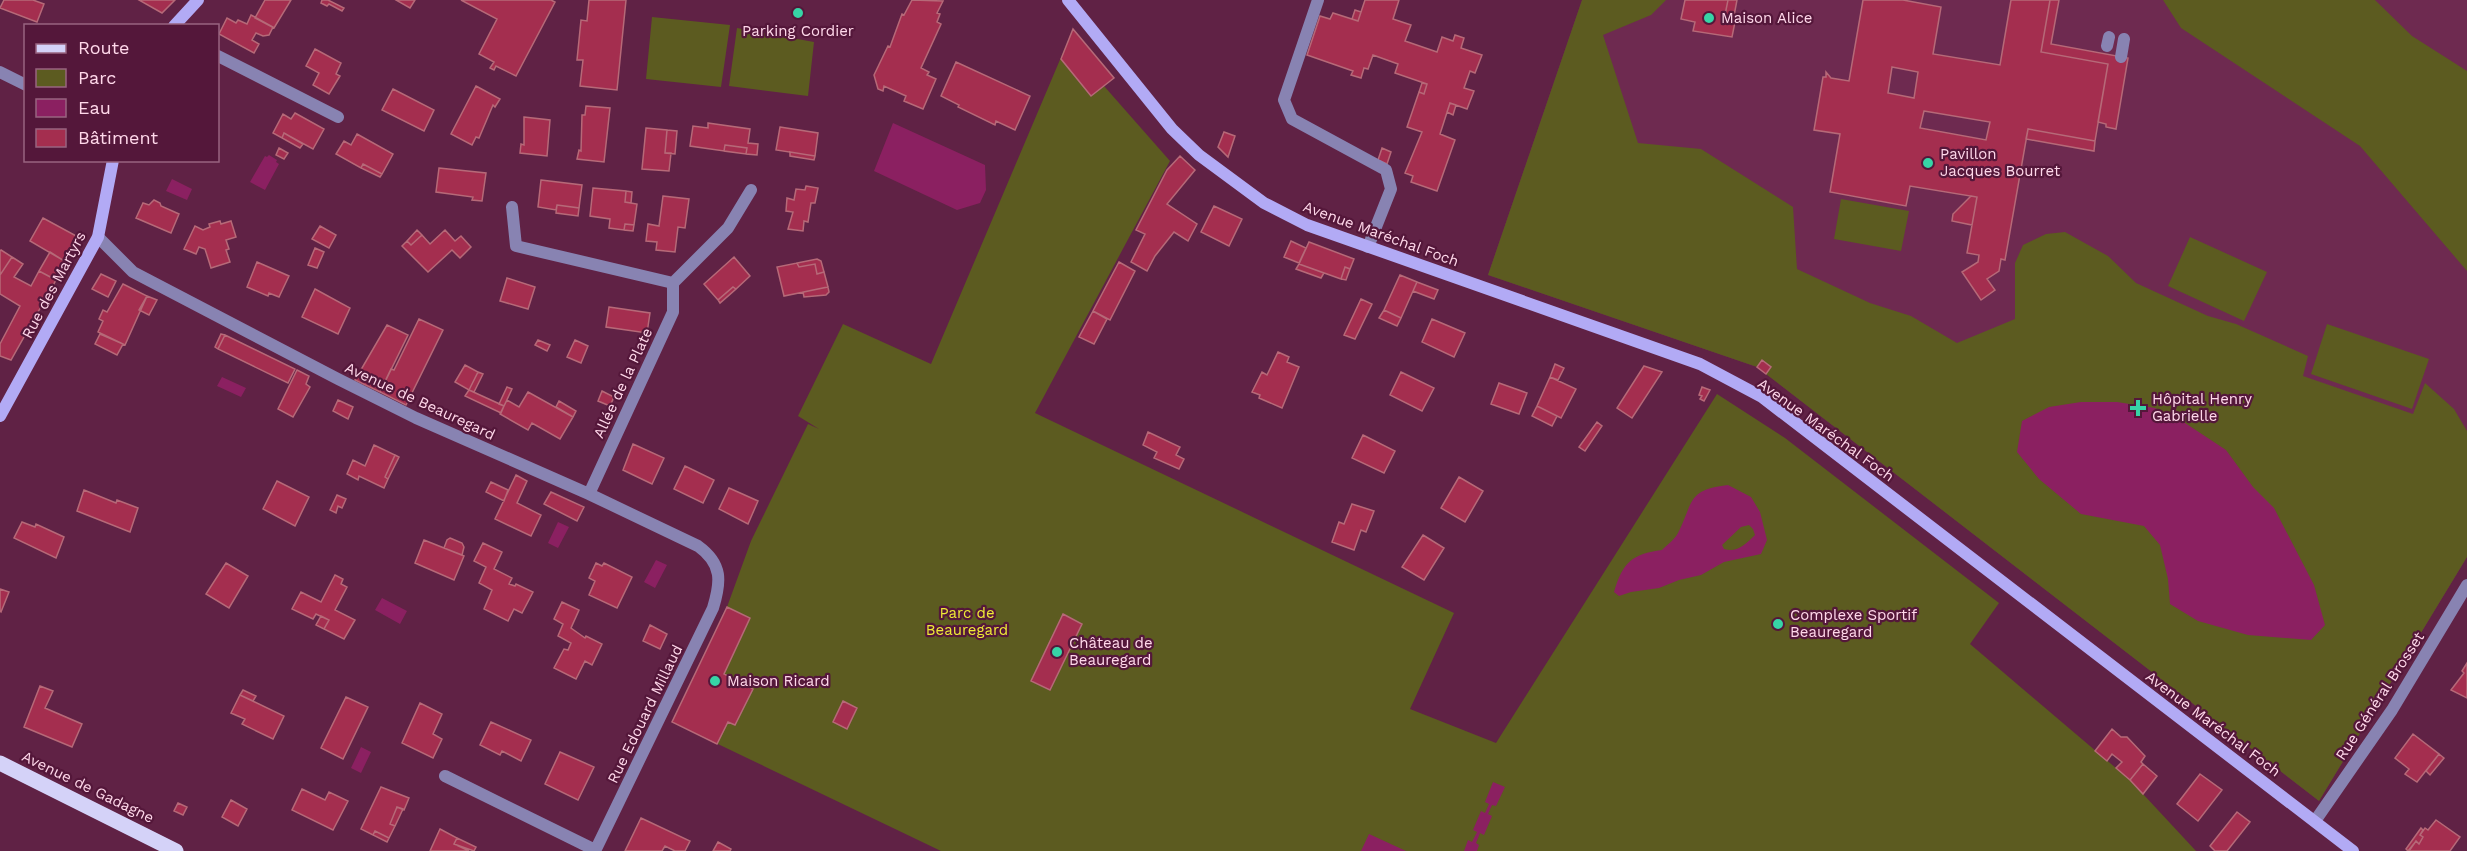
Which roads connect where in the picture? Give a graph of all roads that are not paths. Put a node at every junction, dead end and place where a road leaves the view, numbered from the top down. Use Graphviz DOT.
graph roads {
  1 [pos="1068,0"];
  2 [pos="1318,0"];
  3 [pos="192,2"];
  4 [pos="176,24"];
  5 [pos="2124,39"];
  6 [pos="219,57"];
  7 [pos="2121,57"];
  8 [pos="0,72"];
  9 [pos="24,84"];
  10 [pos="338,117"];
  11 [pos="113,162"];
  12 [pos="751,190"];
  13 [pos="512,207"];
  14 [pos="98,237"];
  15 [pos="1368,247"];
  16 [pos="673,283"];
  17 [pos="0,416"];
  18 [pos="589,494"];
  19 [pos="2467,585"];
  20 [pos="719,589"];
  21 [pos="0,763"];
  22 [pos="445,776"];
  23 [pos="2314,821"];
  24 [pos="159,847"];
  25 [pos="176,851"];
  26 [pos="595,851"];
  27 [pos="2353,851"];
  1 -- 15 [label="main road, Avenue Maréchal Foch"];
  2 -- 15 [label="street"];
  3 -- 4 [label="main road"];
  5 -- 7 [label="street"];
  6 -- 10 [label="street"];
  8 -- 9 [label="street"];
  11 -- 14 [label="main road, Rue des Martyrs"];
  12 -- 16 [label="street"];
  13 -- 16 [label="street"];
  14 -- 17 [label="main road, Rue des Martyrs"];
  14 -- 18 [label="street, Avenue de Beauregard"];
  15 -- 23 [label="main road, Avenue Maréchal Foch"];
  16 -- 18 [label="street, Allée de la Plate"];
  18 -- 20 [label="street, Avenue de Beauregard"];
  19 -- 23 [label="street, Rue Général Brosset"];
  20 -- 26 [label="street, Rue Edouard Millaud"];
  21 -- 24 [label="main road, Avenue de Gadagne"];
  22 -- 26 [label="street, Rue Edouard Millaud"];
  23 -- 27 [label="main road, Avenue Maréchal Foch"];
  24 -- 25 [label="main road, Avenue de Gadagne"];
}
